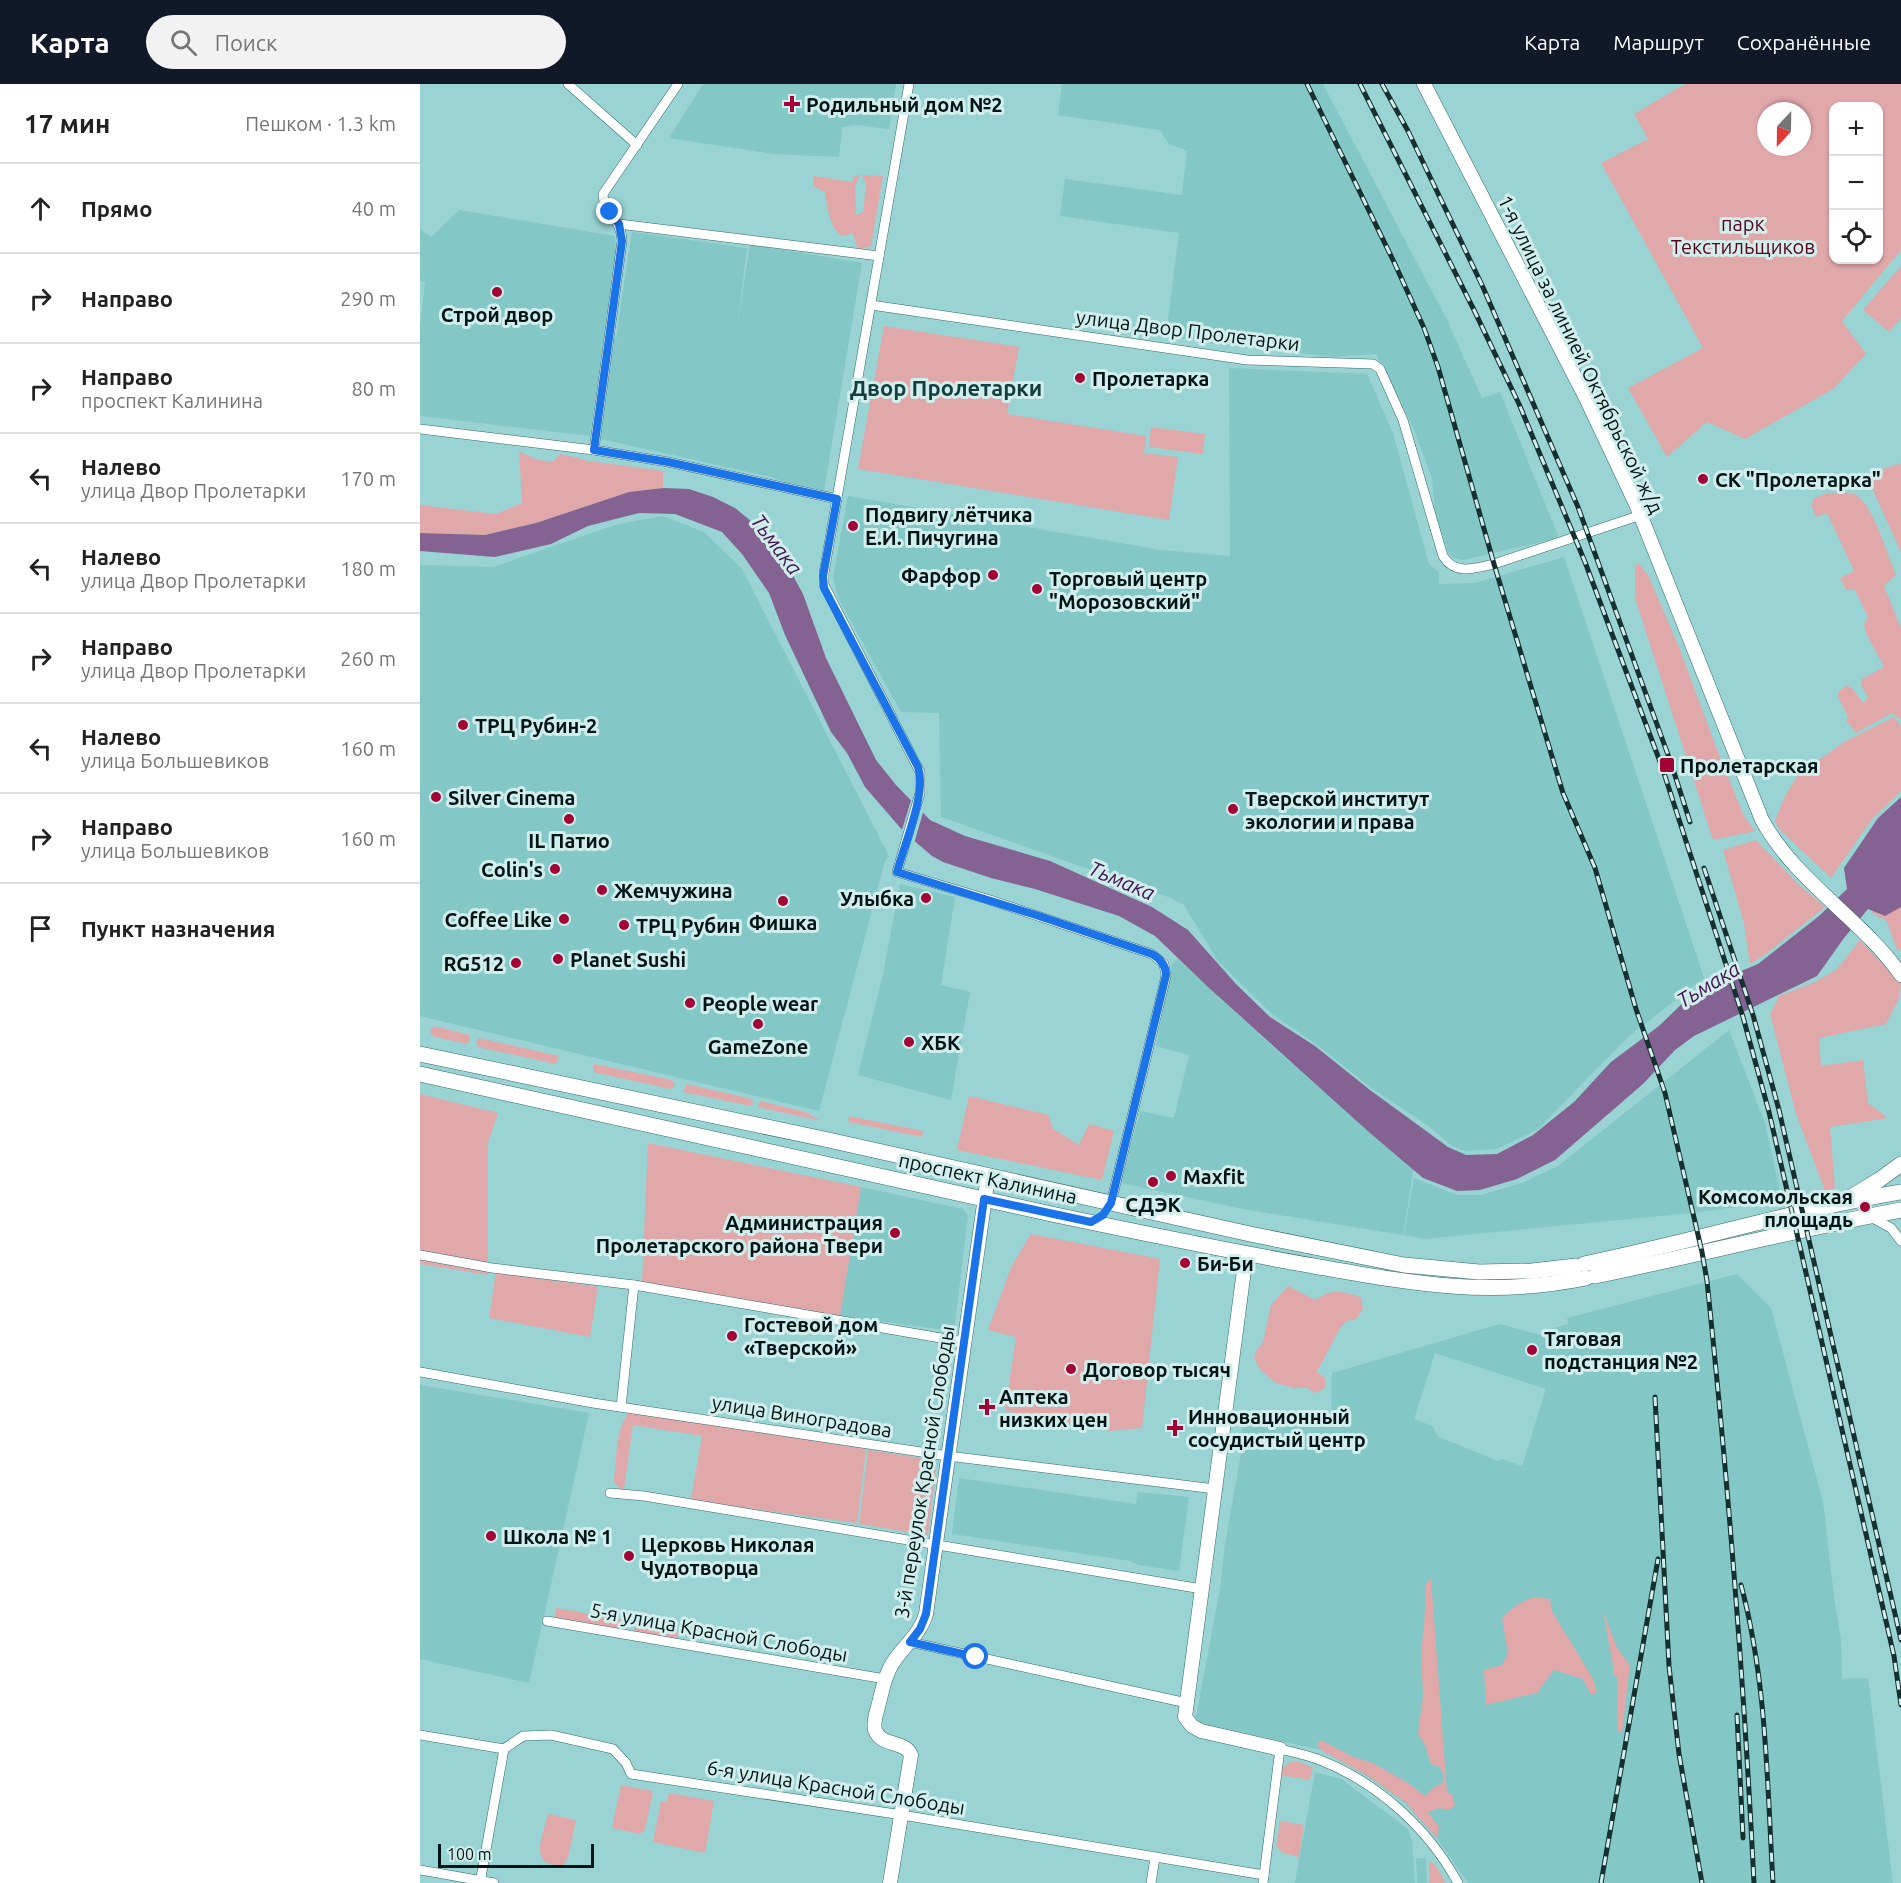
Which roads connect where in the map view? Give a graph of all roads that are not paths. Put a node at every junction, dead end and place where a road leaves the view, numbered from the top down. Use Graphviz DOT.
graph roads {
  1 [pos="568,84"];
  2 [pos="678,84"];
  3 [pos="909,84"];
  4 [pos="1424,84"];
  5 [pos="638,145"];
  6 [pos="619,224"];
  7 [pos="879,256"];
  8 [pos="871,305"];
  9 [pos="420,429"];
  10 [pos="594,450"];
  11 [pos="837,499"];
  12 [pos="1641,515"];
  13 [pos="1901,975"];
  14 [pos="421,1056"];
  15 [pos="420,1074"];
  16 [pos="824,1139"];
  17 [pos="805,1160"];
  18 [pos="1901,1164"];
  19 [pos="988,1176"];
  20 [pos="1901,1192"];
  21 [pos="984,1199"];
  22 [pos="1111,1203"];
  23 [pos="1839,1203"];
  24 [pos="1901,1210"];
  25 [pos="1869,1216"];
  26 [pos="1091,1222"];
  27 [pos="1769,1229"];
  28 [pos="1263,1237"];
  29 [pos="1901,1241"];
  30 [pos="420,1255"];
  31 [pos="1246,1255"];
  32 [pos="1585,1271"];
  33 [pos="634,1285"];
  34 [pos="964,1342"];
  35 [pos="420,1372"];
  36 [pos="621,1407"];
  37 [pos="948,1456"];
  38 [pos="1215,1489"];
  39 [pos="610,1493"];
  40 [pos="935,1545"];
  41 [pos="1202,1589"];
  42 [pos="547,1621"];
  43 [pos="910,1642"];
  44 [pos="885,1679"];
  45 [pos="1187,1703"];
  46 [pos="420,1735"];
  47 [pos="504,1749"];
  48 [pos="1280,1749"];
  49 [pos="902,1815"];
  50 [pos="1155,1858"];
  51 [pos="420,1870"];
  52 [pos="1263,1879"];
  53 [pos="481,1882"];
  54 [pos="494,1883"];
  55 [pos="890,1883"];
  56 [pos="1151,1883"];
  57 [pos="1458,1883"];
  1 -- 5 [label="street"];
  2 -- 5 [label="street"];
  3 -- 7 [label="street"];
  4 -- 12 [label="street, 1-я улица за линией Октябрьской ж/д"];
  5 -- 6 [label="street"];
  6 -- 7 [label="street"];
  6 -- 10 [label="street"];
  7 -- 8 [label="street"];
  8 -- 11 [label="street"];
  8 -- 12 [label="street, улица Двор Пролетарки"];
  9 -- 10 [label="street"];
  10 -- 11 [label="street"];
  11 -- 22 [label="street"];
  12 -- 13 [label="street, 1-я улица за линией Октябрьской ж/д"];
  14 -- 16 [label="main road, проспект Калинина"];
  15 -- 17 [label="main road, проспект Калинина"];
  16 -- 17 [label="main road"];
  16 -- 19 [label="main road, проспект Калинина"];
  17 -- 21 [label="main road, проспект Калинина"];
  18 -- 23 [label="main road"];
  19 -- 21 [label="street, 3-й переулок Красной Слободы"];
  19 -- 22 [label="main road, проспект Калинина"];
  20 -- 23 [label="main road"];
  21 -- 26 [label="main road, проспект Калинина"];
  21 -- 34 [label="street, 3-й переулок Красной Слободы"];
  22 -- 26 [label="main road"];
  22 -- 28 [label="main road, проспект Калинина"];
  23 -- 27 [label="main road"];
  24 -- 25 [label="main road"];
  25 -- 27 [label="main road"];
  25 -- 29 [label="street"];
  26 -- 31 [label="main road, проспект Калинина"];
  27 -- 32 [label="main road, проспект Калинина"];
  28 -- 31 [label="main road"];
  28 -- 32 [label="main road, проспект Калинина"];
  30 -- 33 [label="street"];
  31 -- 32 [label="main road, проспект Калинина"];
  31 -- 38 [label="street"];
  33 -- 34 [label="street"];
  33 -- 36 [label="street"];
  34 -- 37 [label="street, 3-й переулок Красной Слободы"];
  35 -- 36 [label="street, улица Виноградова"];
  36 -- 37 [label="street, улица Виноградова"];
  37 -- 38 [label="street, улица Виноградова"];
  37 -- 40 [label="street, 3-й переулок Красной Слободы"];
  38 -- 41 [label="street"];
  39 -- 40 [label="street"];
  40 -- 41 [label="street"];
  40 -- 43 [label="street, 3-й переулок Красной Слободы"];
  41 -- 45 [label="street"];
  42 -- 44 [label="street, 5-я улица Красной Слободы"];
  43 -- 44 [label="street, 3-й переулок Красной Слободы"];
  43 -- 45 [label="street"];
  44 -- 49 [label="street, 3-й переулок Красной Слободы"];
  45 -- 48 [label="street"];
  46 -- 47 [label="street"];
  47 -- 49 [label="street, 6-я улица Красной Слободы"];
  47 -- 53 [label="street"];
  48 -- 52 [label="street"];
  48 -- 57 [label="street"];
  49 -- 50 [label="street, 6-я улица Красной Слободы"];
  49 -- 55 [label="street, 3-й переулок Красной Слободы"];
  50 -- 52 [label="street, 6-я улица Красной Слободы"];
  50 -- 56 [label="street"];
  51 -- 53 [label="street"];
  53 -- 54 [label="street"];
}
